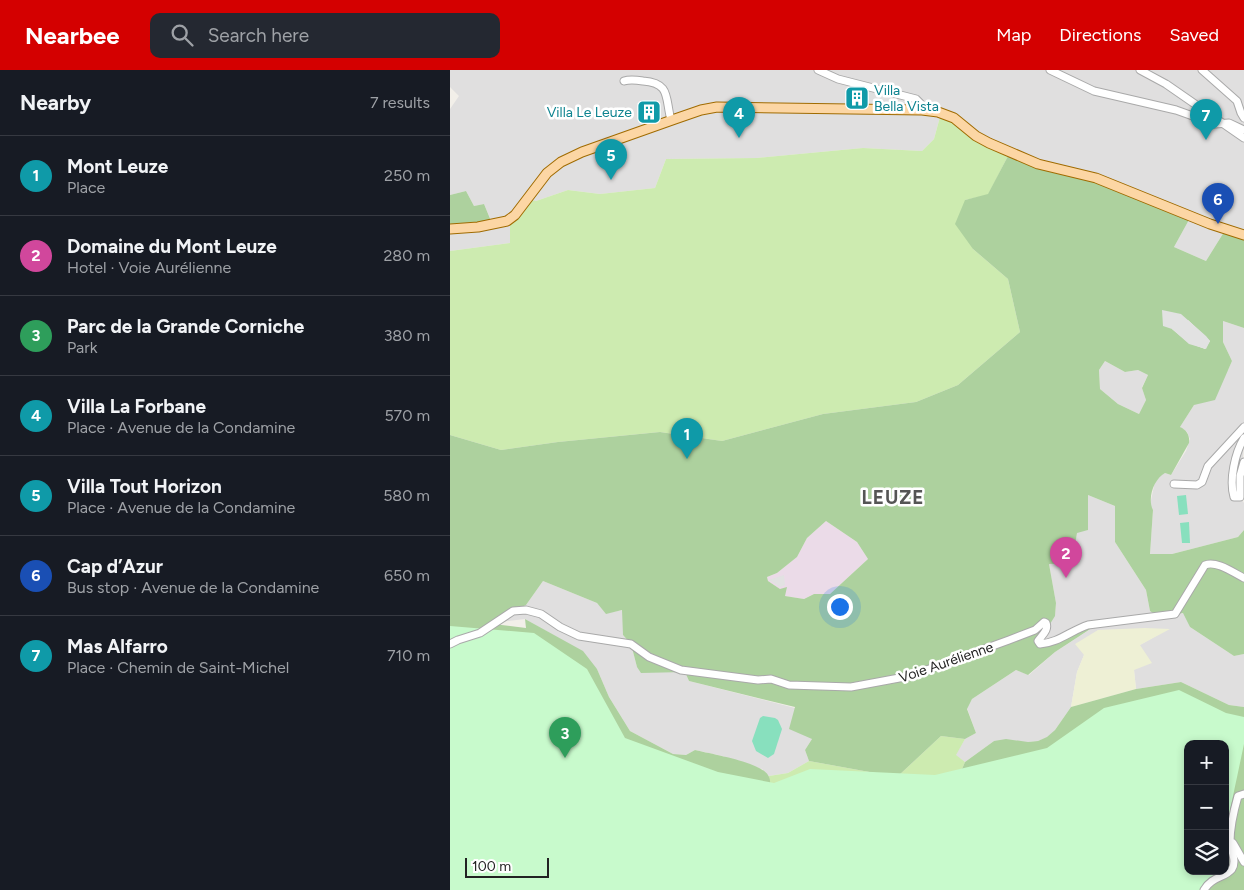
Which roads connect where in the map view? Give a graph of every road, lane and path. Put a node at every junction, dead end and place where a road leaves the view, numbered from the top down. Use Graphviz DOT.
graph roads {
  1 [pos="818,70"];
  2 [pos="1050,70"];
  3 [pos="1140,70"];
  4 [pos="1202,70"];
  5 [pos="624,81"];
  6 [pos="922,110"];
  7 [pos="1244,118"];
  8 [pos="671,120"];
  9 [pos="1222,124"];
  10 [pos="1244,130"];
  11 [pos="1244,138"];
  12 [pos="450,229"];
  13 [pos="1244,235"];
  14 [pos="1244,427"];
  15 [pos="1244,438"];
  16 [pos="1244,462"];
  17 [pos="1174,484"];
  18 [pos="1244,578"];
  19 [pos="450,644"];
  20 [pos="1242,794"];
  21 [pos="1230,841"];
  22 [pos="1244,862"];
  23 [pos="1204,890"];
  1 -- 6 [label="street"];
  2 -- 9 [label="street"];
  3 -- 9 [label="street"];
  4 -- 7 [label="street"];
  5 -- 8 [label="street"];
  6 -- 8 [label="main road"];
  6 -- 13 [label="main road"];
  8 -- 12 [label="main road"];
  9 -- 10 [label="street"];
  9 -- 11 [label="street"];
  14 -- 17 [label="street"];
  15 -- 16 [label="street"];
  18 -- 19 [label="street, Voie Aurélienne"];
  20 -- 21 [label="street"];
  21 -- 22 [label="street"];
  21 -- 23 [label="street"];
}
